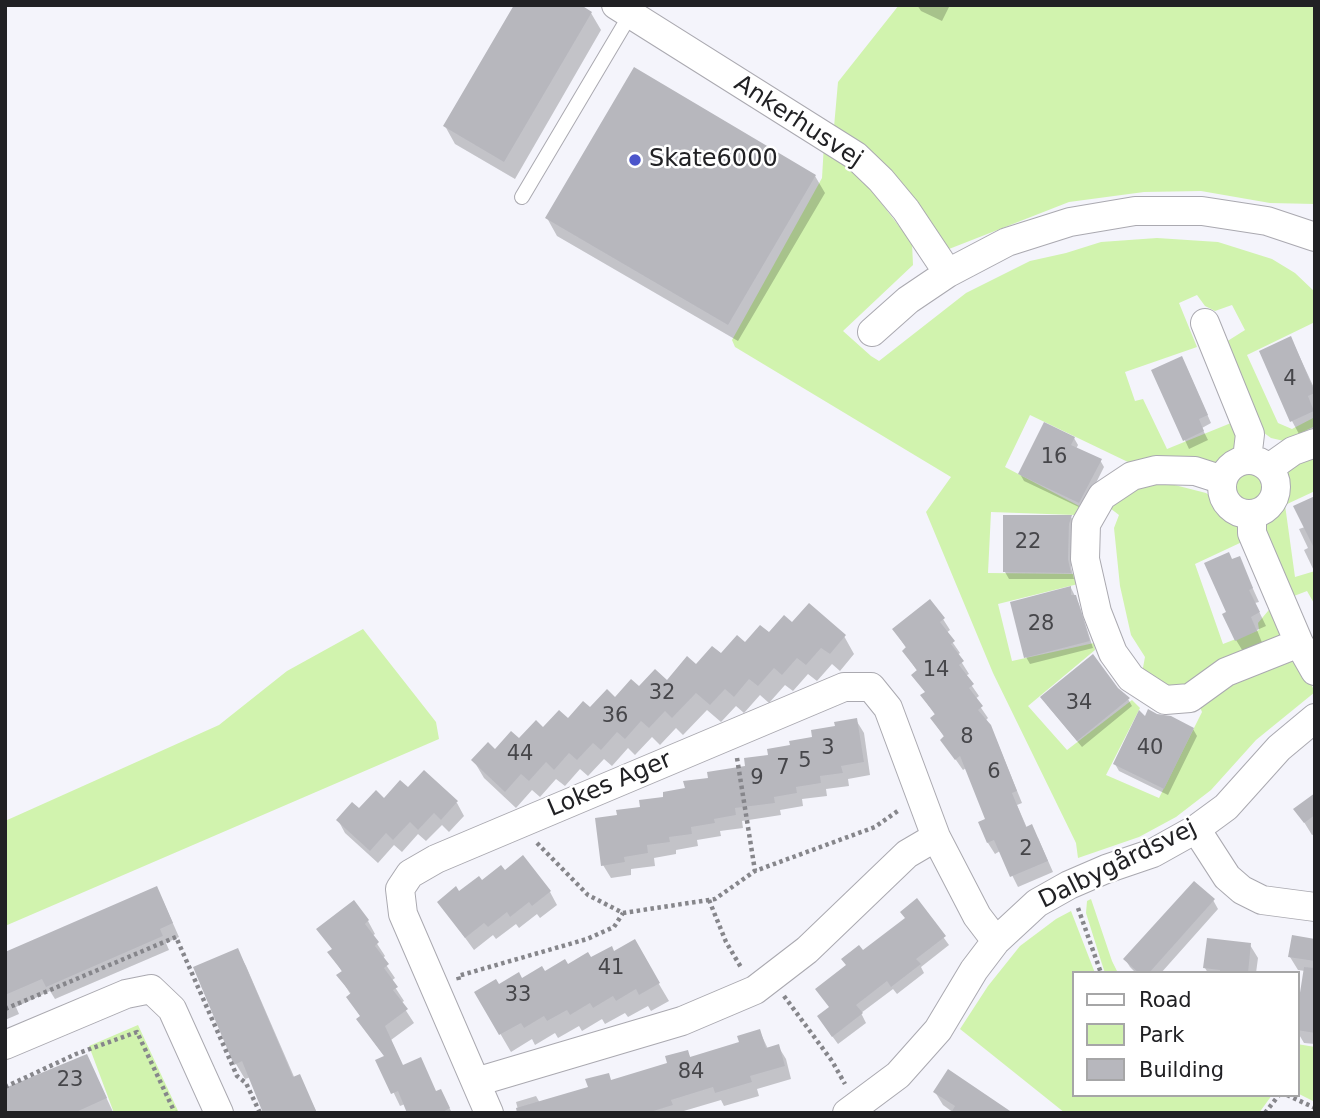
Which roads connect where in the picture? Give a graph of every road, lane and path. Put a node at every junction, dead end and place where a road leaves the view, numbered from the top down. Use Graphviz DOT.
graph roads {
  1 [pos="623,10"];
  2 [pos="522,197"];
  3 [pos="1315,237"];
  4 [pos="947,273"];
  5 [pos="1205,323"];
  6 [pos="872,332"];
  7 [pos="1315,443"];
  8 [pos="1258,464"];
  9 [pos="1223,480"];
  10 [pos="1252,515"];
  11 [pos="1299,643"];
  12 [pos="1315,671"];
  13 [pos="1315,718"];
  14 [pos="734,734"];
  15 [pos="920,795"];
  16 [pos="522,822"];
  17 [pos="1196,829"];
  18 [pos="936,838"];
  19 [pos="755,871"];
  20 [pos="1069,885"];
  21 [pos="709,900"];
  22 [pos="1315,907"];
  23 [pos="623,913"];
  24 [pos="996,941"];
  25 [pos="1100,971"];
  26 [pos="763,984"];
  27 [pos="462,990"];
  28 [pos="5,1045"];
  29 [pos="476,1082"];
  30 [pos="5,1087"];
  31 [pos="1277,1097"];
  32 [pos="1291,1097"];
  33 [pos="1315,1108"];
  34 [pos="852,1111"];
  35 [pos="175,1113"];
  36 [pos="219,1113"];
  37 [pos="489,1113"];
  38 [pos="1265,1113"];
  1 -- 2 [label="lane"];
  1 -- 4 [label="street, Ankerhusvej"];
  3 -- 4 [label="street"];
  4 -- 6 [label="street"];
  5 -- 8 [label="street"];
  7 -- 8 [label="street"];
  8 -- 9 [label="street"];
  8 -- 10 [label="street"];
  9 -- 10 [label="street"];
  9 -- 11 [label="street"];
  10 -- 11 [label="street"];
  11 -- 12 [label="street"];
  13 -- 17 [label="street, Dalbygårdsvej"];
  14 -- 15 [label="street, Lokes Ager"];
  14 -- 16 [label="street, Lokes Ager"];
  14 -- 19 [label="path"];
  15 -- 18 [label="street, Lokes Ager"];
  15 -- 19 [label="path"];
  16 -- 23 [label="path"];
  16 -- 29 [label="street, Lokes Ager"];
  17 -- 20 [label="street, Dalbygårdsvej"];
  17 -- 22 [label="street"];
  18 -- 24 [label="street, Lokes Ager"];
  18 -- 26 [label="street"];
  19 -- 21 [label="path"];
  20 -- 24 [label="street, Dalbygårdsvej"];
  20 -- 25 [label="path"];
  21 -- 23 [label="path"];
  21 -- 26 [label="path"];
  23 -- 27 [label="path"];
  24 -- 34 [label="street, Dalbygårdsvej"];
  26 -- 29 [label="street"];
  26 -- 34 [label="path"];
  28 -- 36 [label="street"];
  29 -- 37 [label="street, Lokes Ager"];
  30 -- 35 [label="path"];
  31 -- 38 [label="path"];
  32 -- 33 [label="path"];
}
